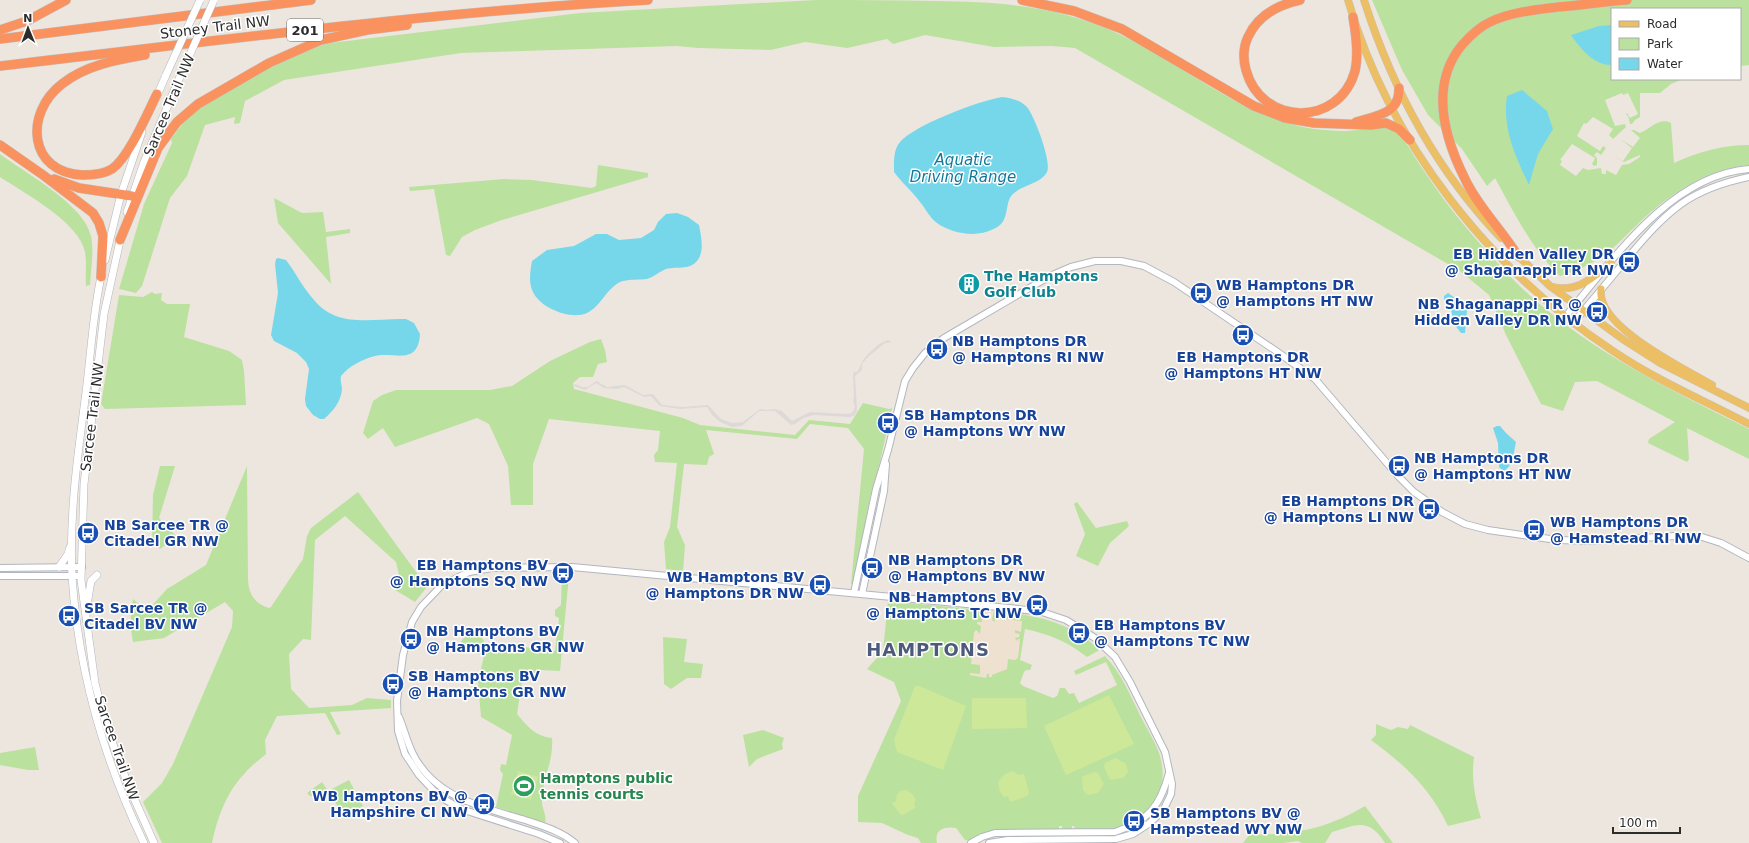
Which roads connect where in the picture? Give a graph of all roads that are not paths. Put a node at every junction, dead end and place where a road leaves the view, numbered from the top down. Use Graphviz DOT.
graph roads {
  1 [pos="66,0"];
  2 [pos="200,0"];
  3 [pos="214,0"];
  4 [pos="311,0"];
  5 [pos="648,0"];
  6 [pos="1022,0"];
  7 [pos="1300,0"];
  8 [pos="1348,0"];
  9 [pos="1364,0"];
  10 [pos="1627,0"];
  11 [pos="610,2"];
  12 [pos="1353,17"];
  13 [pos="0,30"];
  14 [pos="265,34"];
  15 [pos="0,39"];
  16 [pos="0,66"];
  17 [pos="1399,88"];
  18 [pos="157,94"];
  19 [pos="1392,108"];
  20 [pos="1351,123"];
  21 [pos="1410,140"];
  22 [pos="0,145"];
  23 [pos="1749,168"];
  24 [pos="43,175"];
  25 [pos="1749,178"];
  26 [pos="121,194"];
  27 [pos="132,196"];
  28 [pos="120,240"];
  29 [pos="1518,256"];
  30 [pos="1611,263"];
  31 [pos="101,276"];
  32 [pos="1550,286"];
  33 [pos="1601,289"];
  34 [pos="1575,304"];
  35 [pos="1583,310"];
  36 [pos="1565,317"];
  37 [pos="1573,323"];
  38 [pos="1728,397"];
  39 [pos="1749,408"];
  40 [pos="1749,424"];
  41 [pos="888,450"];
  42 [pos="72,541"];
  43 [pos="1749,558"];
  44 [pos="72,567"];
  45 [pos="82,567"];
  46 [pos="0,568"];
  47 [pos="60,568"];
  48 [pos="0,576"];
  49 [pos="72,576"];
  50 [pos="81,576"];
  51 [pos="97,576"];
  52 [pos="854,593"];
  53 [pos="862,594"];
  54 [pos="86,617"];
  55 [pos="398,715"];
  56 [pos="1169,773"];
  57 [pos="144,843"];
  58 [pos="154,843"];
  59 [pos="560,843"];
  60 [pos="575,843"];
  61 [pos="971,843"];
  62 [pos="989,843"];
  1 -- 13 [label="highway"];
  2 -- 18 [label="main road, Sarcee Trail NW, bridge"];
  3 -- 27 [label="main road, Sarcee Trail NW, bridge"];
  4 -- 15 [label="highway, Stoney Trail NW / 201"];
  5 -- 11 [label="highway, Stoney Trail NW / 201"];
  6 -- 20 [label="highway"];
  7 -- 12 [label="highway"];
  8 -- 12 [label="main road"];
  9 -- 17 [label="main road"];
  10 -- 29 [label="highway"];
  11 -- 14 [label="highway, Stoney Trail NW / 201"];
  11 -- 28 [label="highway"];
  12 -- 19 [label="main road"];
  14 -- 16 [label="highway, Stoney Trail NW / 201"];
  14 -- 18 [label="highway"];
  17 -- 19 [label="highway"];
  17 -- 29 [label="main road"];
  18 -- 26 [label="main road, Sarcee Trail NW"];
  19 -- 20 [label="highway"];
  19 -- 21 [label="main road"];
  20 -- 21 [label="highway"];
  21 -- 36 [label="main road"];
  22 -- 24 [label="highway"];
  23 -- 30 [label="street"];
  24 -- 26 [label="highway"];
  24 -- 31 [label="highway"];
  25 -- 33 [label="street"];
  26 -- 27 [label="highway"];
  26 -- 31 [label="main road, Sarcee Trail NW"];
  27 -- 28 [label="main road, Sarcee Trail NW"];
  28 -- 45 [label="main road, Sarcee Trail NW"];
  29 -- 32 [label="main road"];
  30 -- 32 [label="main road"];
  30 -- 34 [label="street"];
  31 -- 42 [label="main road, Sarcee Trail NW"];
  32 -- 34 [label="main road"];
  33 -- 35 [label="street"];
  33 -- 38 [label="main road"];
  34 -- 35 [label="main road"];
  34 -- 36 [label="street"];
  35 -- 37 [label="street"];
  35 -- 38 [label="main road"];
  36 -- 37 [label="main road"];
  37 -- 40 [label="main road"];
  38 -- 39 [label="main road"];
  41 -- 43 [label="street"];
  41 -- 52 [label="street"];
  41 -- 53 [label="street"];
  42 -- 44 [label="main road, Sarcee Trail NW"];
  42 -- 47 [label="main road"];
  44 -- 45 [label="street"];
  44 -- 47 [label="street"];
  44 -- 49 [label="main road, Sarcee Trail NW"];
  45 -- 50 [label="main road, Sarcee Trail NW"];
  46 -- 47 [label="street"];
  48 -- 49 [label="street"];
  49 -- 50 [label="street"];
  49 -- 57 [label="main road, Sarcee Trail NW"];
  50 -- 54 [label="main road, Sarcee Trail NW"];
  51 -- 54 [label="main road"];
  52 -- 53 [label="street"];
  52 -- 55 [label="street"];
  53 -- 56 [label="street"];
  54 -- 58 [label="main road, Sarcee Trail NW"];
  55 -- 59 [label="street"];
  55 -- 60 [label="street"];
  56 -- 61 [label="street"];
  56 -- 62 [label="street"];
}
